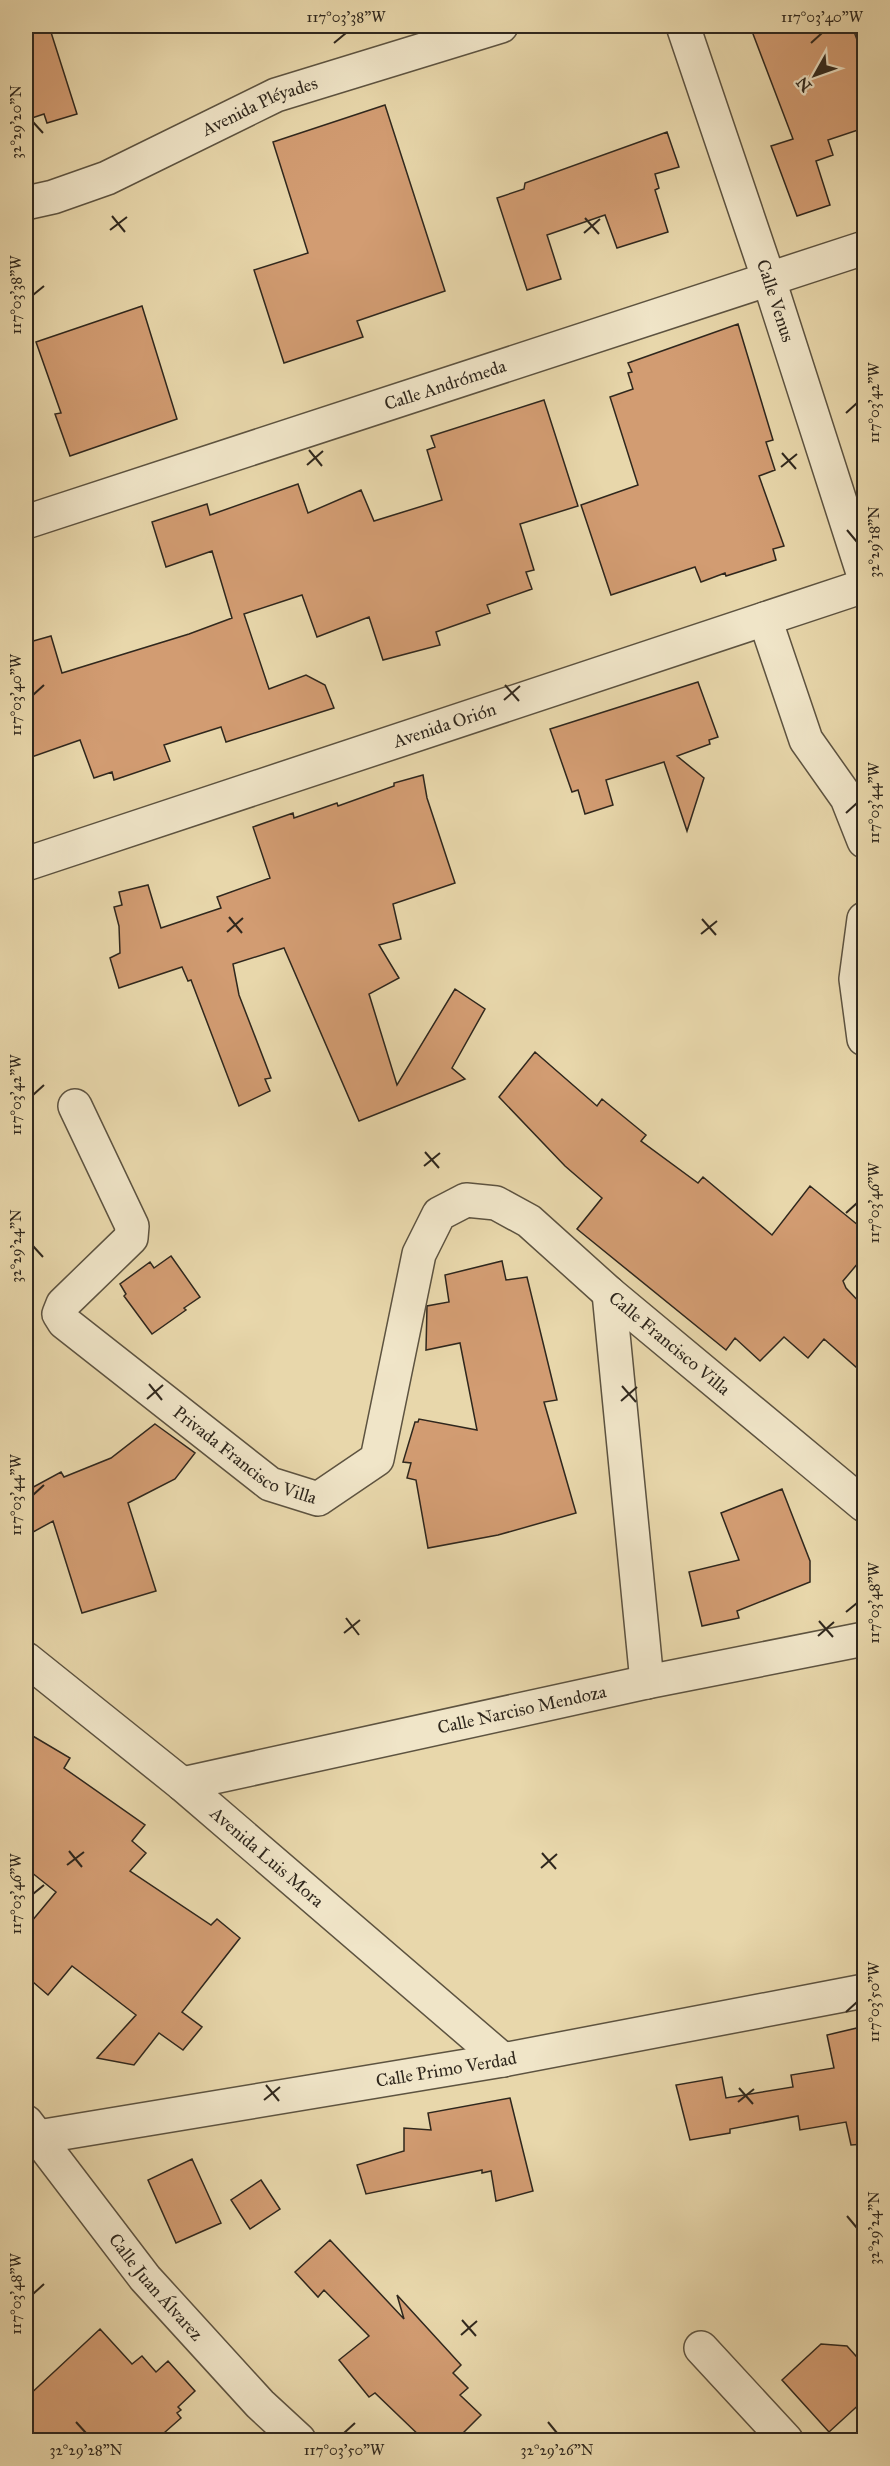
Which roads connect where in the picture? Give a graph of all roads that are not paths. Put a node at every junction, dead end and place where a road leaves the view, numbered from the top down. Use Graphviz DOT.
graph roads {
  1 [pos="501,26"];
  2 [pos="683,26"];
  3 [pos="26,203"];
  4 [pos="864,248"];
  5 [pos="769,280"];
  6 [pos="26,522"];
  7 [pos="864,576"];
  8 [pos="864,586"];
  9 [pos="765,619"];
  10 [pos="864,841"];
  11 [pos="26,864"];
  12 [pos="864,919"];
  13 [pos="864,1040"];
  14 [pos="75,1106"];
  15 [pos="466,1200"];
  16 [pos="609,1293"];
  17 [pos="864,1505"];
  18 [pos="864,1640"];
  19 [pos="26,1659"];
  20 [pos="647,1682"];
  21 [pos="182,1784"];
  22 [pos="864,1991"];
  23 [pos="503,2060"];
  24 [pos="29,2133"];
  25 [pos="701,2348"];
  26 [pos="299,2440"];
  27 [pos="786,2440"];
  1 -- 3 [label="street, Avenida Pléyades"];
  2 -- 5 [label="street, Calle Venus"];
  4 -- 5 [label="street, Calle Andrómeda"];
  5 -- 6 [label="street, Calle Andrómeda"];
  5 -- 7 [label="street, Calle Venus"];
  8 -- 9 [label="street, Avenida Orión"];
  9 -- 10 [label="street"];
  9 -- 11 [label="street, Avenida Orión"];
  12 -- 13 [label="street"];
  14 -- 15 [label="street, Privada Francisco Villa"];
  15 -- 16 [label="street, Calle Francisco Villa"];
  16 -- 17 [label="street, Calle Francisco Villa"];
  16 -- 20 [label="street"];
  18 -- 20 [label="street, Calle Narciso Mendoza"];
  19 -- 21 [label="street, Avenida Luis Mora"];
  20 -- 21 [label="street, Calle Narciso Mendoza"];
  21 -- 23 [label="street, Avenida Luis Mora"];
  22 -- 23 [label="street, Calle Primo Verdad"];
  23 -- 24 [label="street, Calle Primo Verdad"];
  24 -- 26 [label="street, Calle Juan Álvarez"];
  25 -- 27 [label="street"];
}
